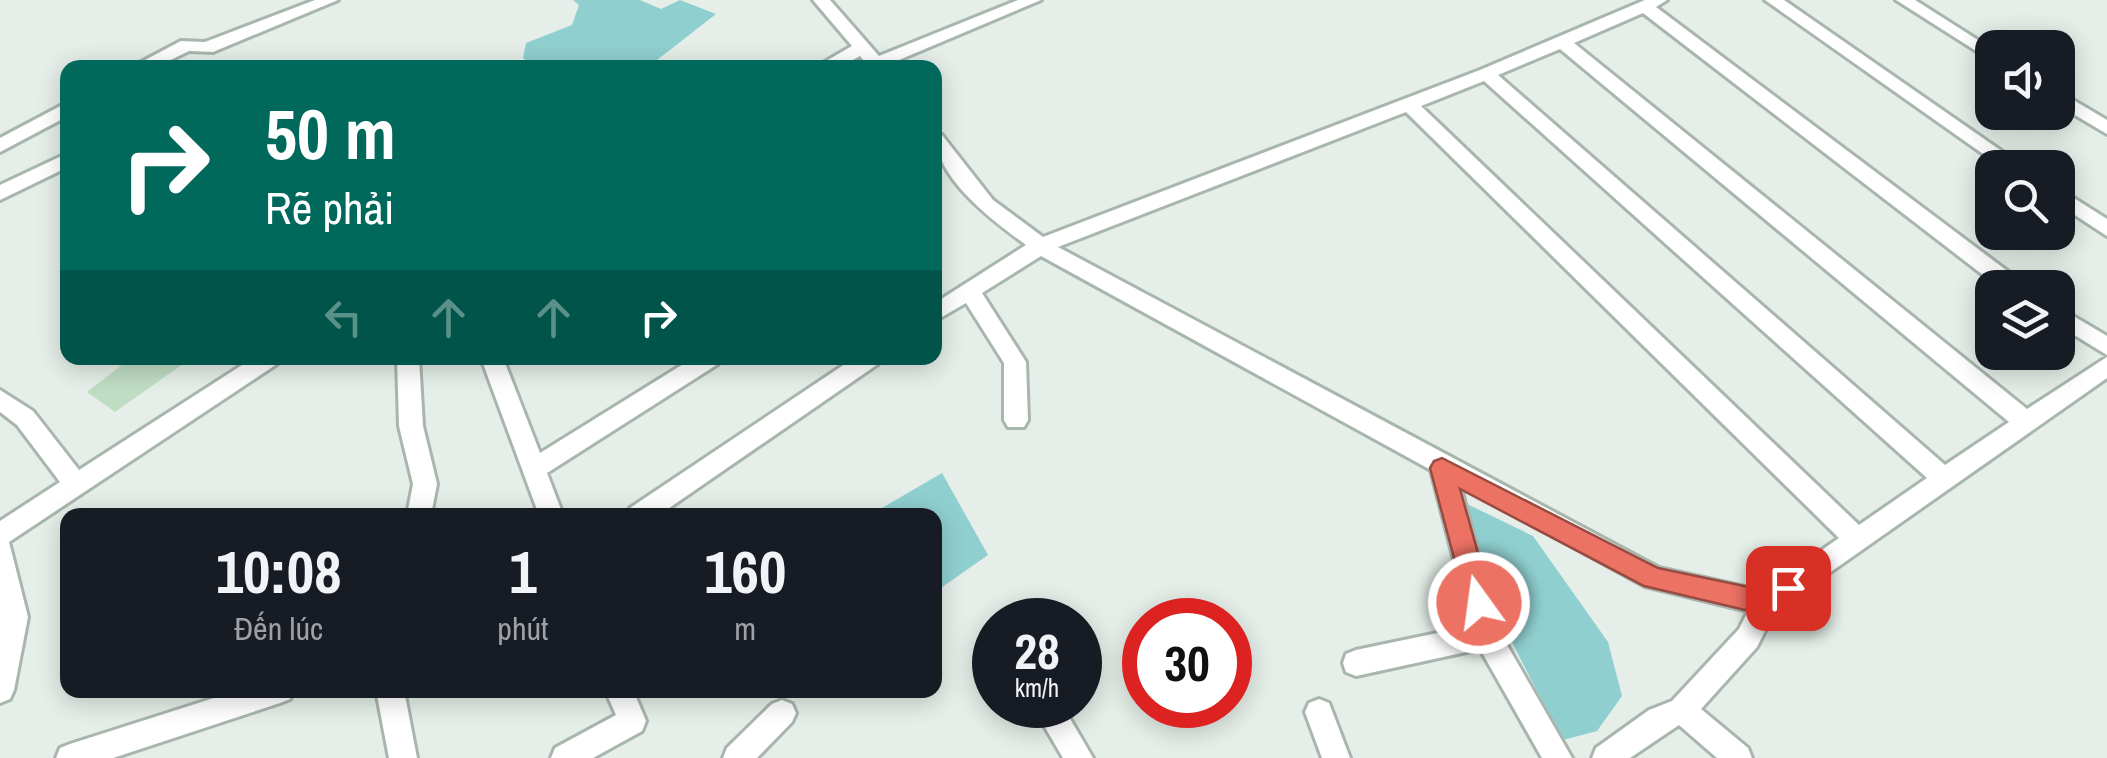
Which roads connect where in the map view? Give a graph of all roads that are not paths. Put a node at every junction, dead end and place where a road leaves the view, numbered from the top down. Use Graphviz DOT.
graph roads {
  1 [pos="330,0"];
  2 [pos="821,0"];
  3 [pos="1033,0"];
  4 [pos="1773,0"];
  5 [pos="1904,0"];
  6 [pos="1651,3"];
  7 [pos="1562,42"];
  8 [pos="1975,45"];
  9 [pos="863,47"];
  10 [pos="156,60"];
  11 [pos="838,60"];
  12 [pos="874,60"];
  13 [pos="890,60"];
  14 [pos="1486,74"];
  15 [pos="1409,104"];
  16 [pos="2075,108"];
  17 [pos="60,112"];
  18 [pos="2107,128"];
  19 [pos="0,146"];
  20 [pos="942,148"];
  21 [pos="1991,150"];
  22 [pos="60,163"];
  23 [pos="0,193"];
  24 [pos="2075,207"];
  25 [pos="2107,229"];
  26 [pos="1041,246"];
  27 [pos="1992,270"];
  28 [pos="951,302"];
  29 [pos="2075,326"];
  30 [pos="2107,346"];
  31 [pos="258,365"];
  32 [pos="408,365"];
  33 [pos="495,365"];
  34 [pos="699,365"];
  35 [pos="860,365"];
  36 [pos="2107,366"];
  37 [pos="0,399"];
  38 [pos="1016,420"];
  39 [pos="2026,422"];
  40 [pos="1442,468"];
  41 [pos="534,470"];
  42 [pos="1944,480"];
  43 [pos="77,485"];
  44 [pos="421,508"];
  45 [pos="548,508"];
  46 [pos="648,508"];
  47 [pos="0,534"];
  48 [pos="1857,538"];
  49 [pos="0,550"];
  50 [pos="1766,603"];
  51 [pos="1487,635"];
  52 [pos="1356,663"];
  53 [pos="0,690"];
  54 [pos="255,698"];
  55 [pos="391,698"];
  56 [pos="623,698"];
  57 [pos="1682,710"];
  58 [pos="1319,712"];
  59 [pos="782,713"];
  60 [pos="1061,728"];
  61 [pos="70,758"];
  62 [pos="402,758"];
  63 [pos="564,758"];
  64 [pos="738,758"];
  65 [pos="1080,758"];
  66 [pos="1336,758"];
  67 [pos="1558,758"];
  68 [pos="1606,758"];
  69 [pos="1738,758"];
  1 -- 10 [label="street"];
  2 -- 9 [label="street"];
  3 -- 13 [label="street"];
  4 -- 21 [label="street"];
  5 -- 8 [label="street"];
  6 -- 7 [label="street"];
  6 -- 27 [label="street"];
  7 -- 14 [label="street"];
  7 -- 39 [label="street"];
  9 -- 11 [label="street"];
  9 -- 12 [label="street"];
  14 -- 15 [label="street"];
  14 -- 42 [label="street"];
  15 -- 26 [label="street"];
  15 -- 48 [label="street"];
  16 -- 18 [label="street"];
  17 -- 19 [label="street"];
  20 -- 26 [label="street"];
  22 -- 23 [label="street"];
  24 -- 25 [label="street"];
  26 -- 28 [label="street"];
  26 -- 40 [label="street"];
  28 -- 38 [label="street"];
  29 -- 30 [label="street"];
  31 -- 43 [label="street"];
  32 -- 44 [label="street"];
  33 -- 41 [label="street"];
  34 -- 41 [label="street"];
  35 -- 46 [label="street"];
  36 -- 39 [label="street"];
  37 -- 43 [label="street"];
  39 -- 42 [label="street"];
  40 -- 50 [label="street"];
  40 -- 51 [label="street"];
  41 -- 45 [label="street"];
  42 -- 48 [label="street"];
  43 -- 47 [label="street"];
  48 -- 50 [label="street"];
  49 -- 53 [label="street"];
  50 -- 57 [label="street"];
  51 -- 52 [label="street"];
  51 -- 67 [label="street"];
  54 -- 61 [label="street"];
  55 -- 62 [label="street"];
  56 -- 63 [label="street"];
  57 -- 68 [label="street"];
  57 -- 69 [label="street"];
  58 -- 66 [label="street"];
  59 -- 64 [label="street"];
  60 -- 65 [label="street"];
}
